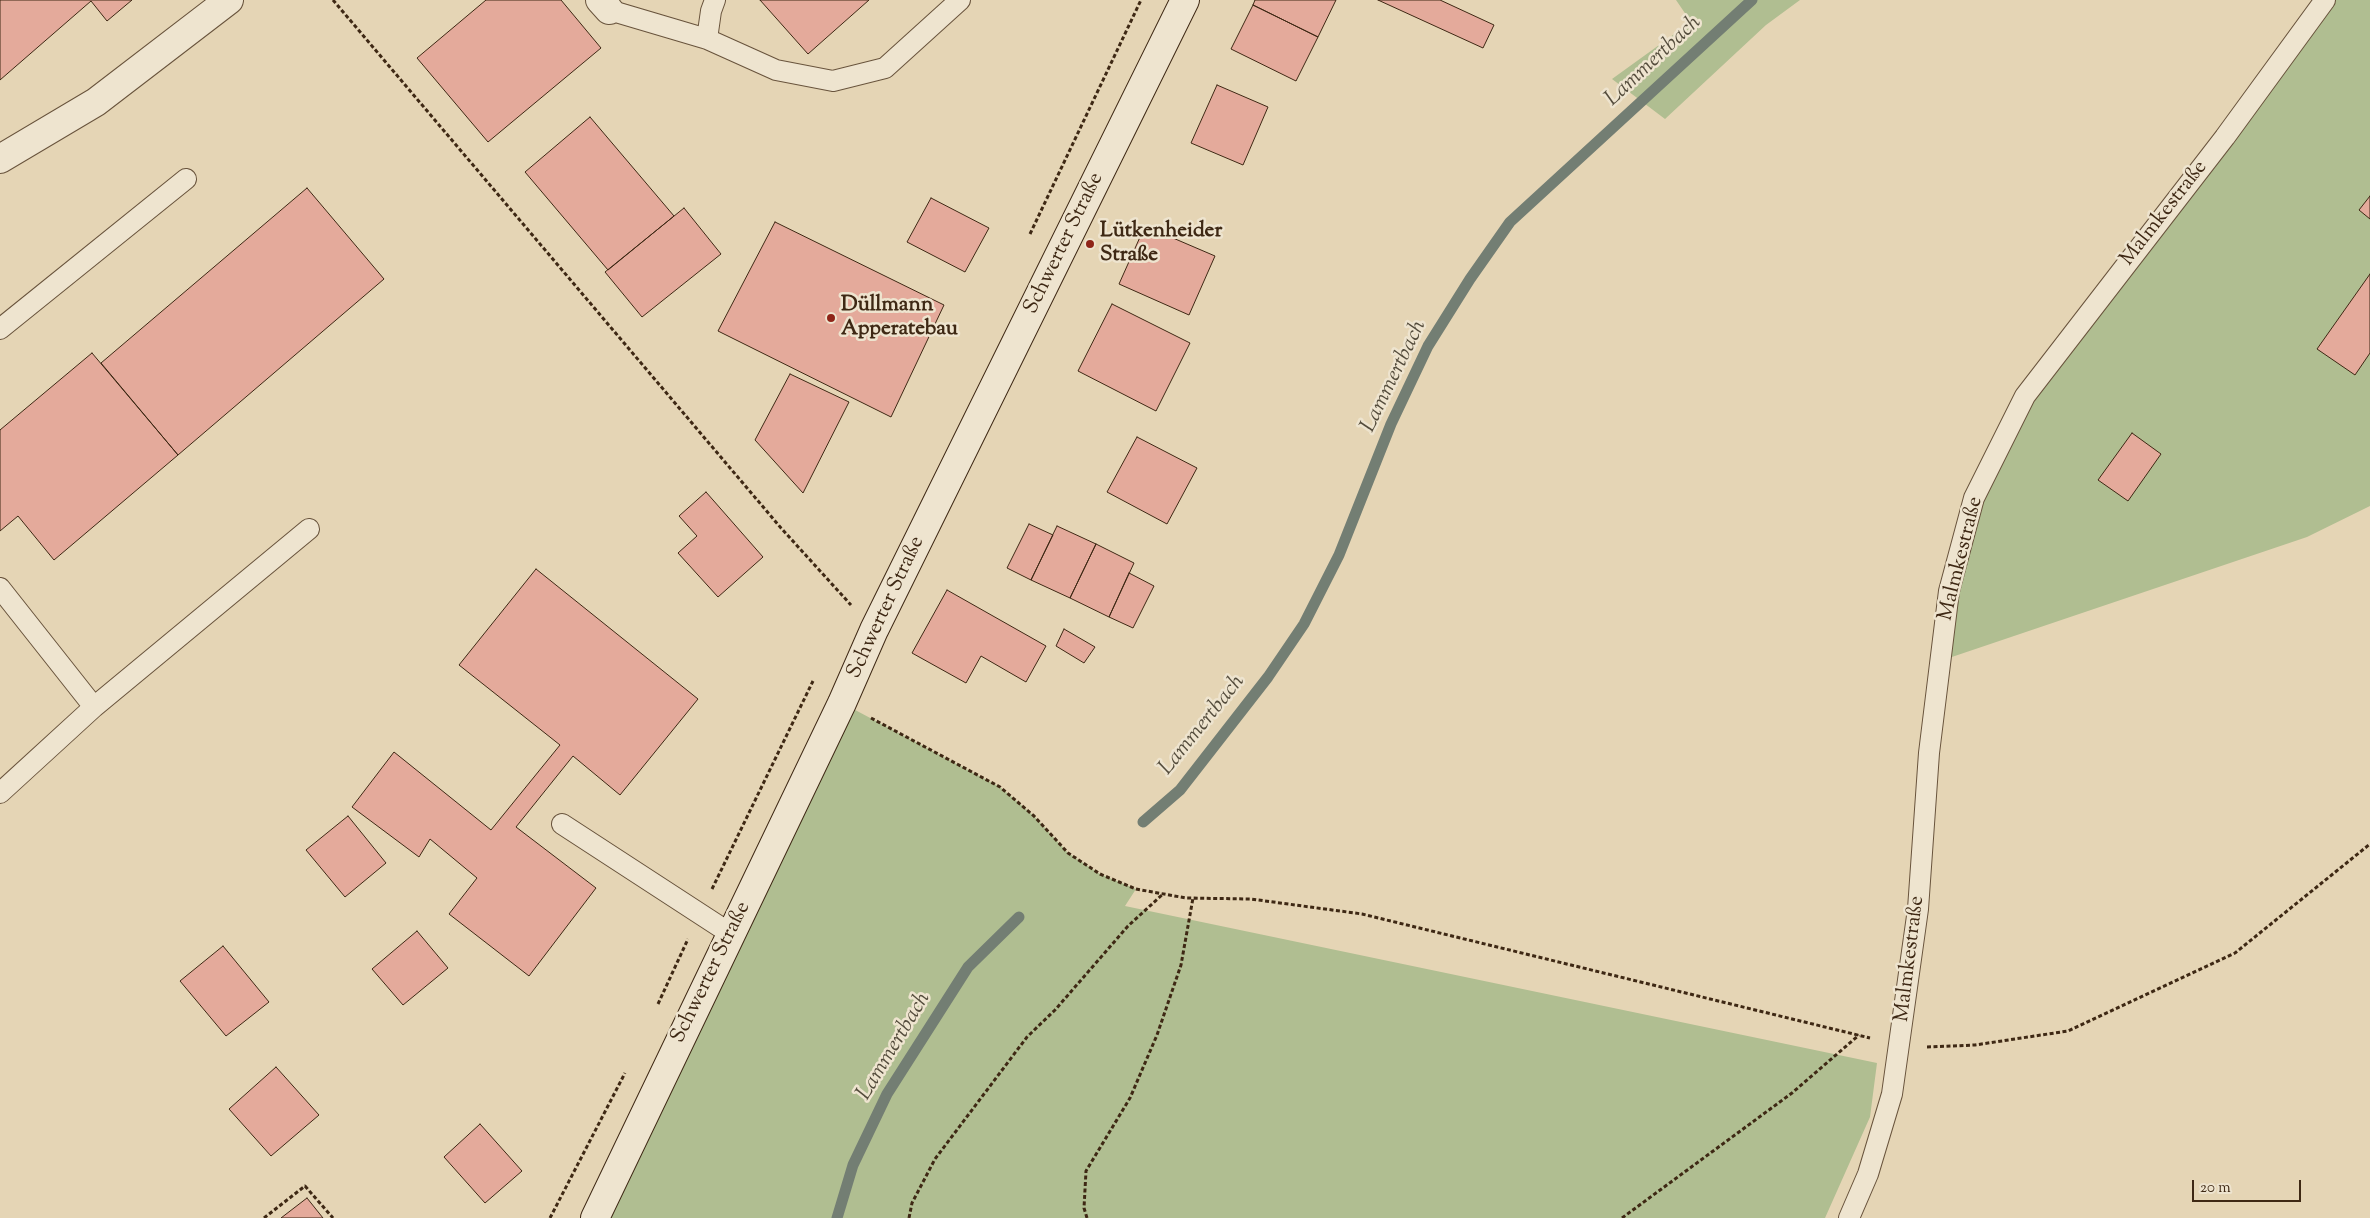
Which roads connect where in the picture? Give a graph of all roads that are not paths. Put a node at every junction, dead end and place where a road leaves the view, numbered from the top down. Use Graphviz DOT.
graph roads {
  1 [pos="229,0"];
  2 [pos="715,0"];
  3 [pos="960,0"];
  4 [pos="1185,0"];
  5 [pos="2325,0"];
  6 [pos="604,5"];
  7 [pos="708,39"];
  8 [pos="0,159"];
  9 [pos="186,179"];
  10 [pos="0,329"];
  11 [pos="309,529"];
  12 [pos="0,588"];
  13 [pos="94,707"];
  14 [pos="0,793"];
  15 [pos="562,824"];
  16 [pos="731,934"];
  17 [pos="595,1218"];
  18 [pos="1848,1218"];
  1 -- 8 [label="main road"];
  2 -- 7 [label="lane"];
  3 -- 7 [label="lane"];
  4 -- 16 [label="main road, Schwerter Straße"];
  5 -- 18 [label="lane, Malmkestraße"];
  6 -- 7 [label="lane"];
  9 -- 10 [label="lane"];
  11 -- 13 [label="lane"];
  12 -- 13 [label="lane"];
  13 -- 14 [label="lane"];
  15 -- 16 [label="lane"];
  16 -- 17 [label="main road, Schwerter Straße"];
}
